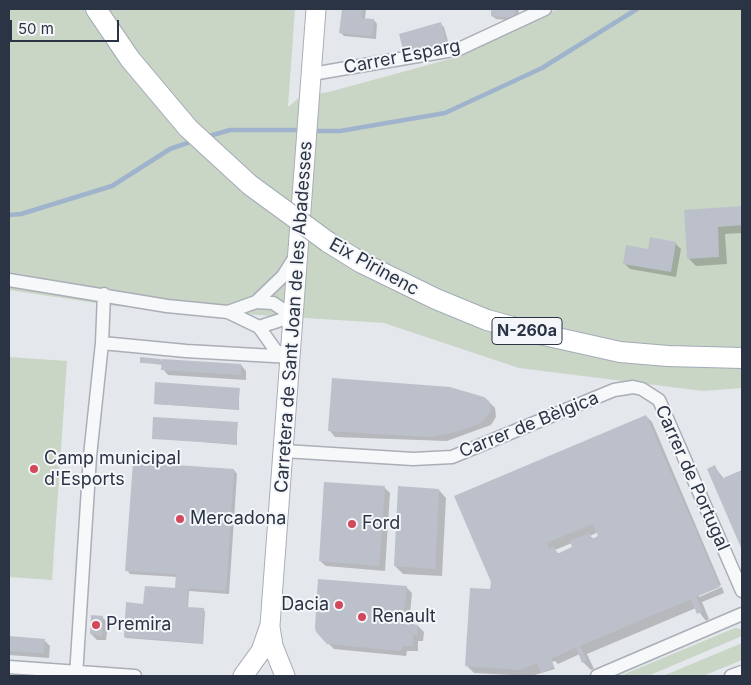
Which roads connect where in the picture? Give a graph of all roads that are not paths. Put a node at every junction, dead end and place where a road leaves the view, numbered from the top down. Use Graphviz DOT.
graph roads {
  1 [pos="96,9"];
  2 [pos="316,9"];
  3 [pos="545,9"];
  4 [pos="531,12"];
  5 [pos="312,74"];
  6 [pos="299,250"];
  7 [pos="9,280"];
  8 [pos="104,294"];
  9 [pos="256,302"];
  10 [pos="228,312"];
  11 [pos="293,316"];
  12 [pos="259,327"];
  13 [pos="102,344"];
  14 [pos="291,357"];
  15 [pos="742,358"];
  16 [pos="651,394"];
  17 [pos="284,451"];
  18 [pos="742,591"];
  19 [pos="742,614"];
  20 [pos="270,625"];
  21 [pos="9,667"];
  22 [pos="41,672"];
  23 [pos="742,672"];
  24 [pos="76,674"];
  25 [pos="135,676"];
  26 [pos="244,676"];
  27 [pos="285,676"];
  28 [pos="597,676"];
  29 [pos="731,676"];
  1 -- 15 [label="main road, Eix Pirinenc / N-260a, bridge"];
  2 -- 5 [label="main road, Carretera de Sant Joan de les Abadesses"];
  3 -- 4 [label="street, Carrer Esparg"];
  4 -- 5 [label="street, Carrer Esparg"];
  5 -- 6 [label="main road, Carretera de Sant Joan de les Abadesses"];
  6 -- 9 [label="street"];
  6 -- 11 [label="main road, Carretera de Sant Joan de les Abadesses"];
  7 -- 8 [label="street"];
  8 -- 10 [label="street"];
  8 -- 13 [label="street"];
  9 -- 10 [label="street"];
  9 -- 11 [label="street"];
  10 -- 12 [label="street"];
  11 -- 12 [label="street"];
  11 -- 14 [label="main road, Carretera de Sant Joan de les Abadesses"];
  12 -- 14 [label="street"];
  13 -- 14 [label="street"];
  13 -- 24 [label="street"];
  14 -- 17 [label="main road, Carretera de Sant Joan de les Abadesses"];
  16 -- 17 [label="street, Carrer de Bèlgica"];
  16 -- 18 [label="street, Carrer de Portugal"];
  17 -- 20 [label="main road, Carretera de Sant Joan de les Abadesses"];
  19 -- 28 [label="street"];
  20 -- 26 [label="main road, Carretera de Sant Joan de les Abadesses"];
  20 -- 27 [label="main road, Carretera de Sant Joan de les Abadesses"];
  21 -- 22 [label="street"];
  22 -- 24 [label="street"];
  23 -- 29 [label="street"];
  24 -- 25 [label="street"];
  26 -- 27 [label="main road"];
}
